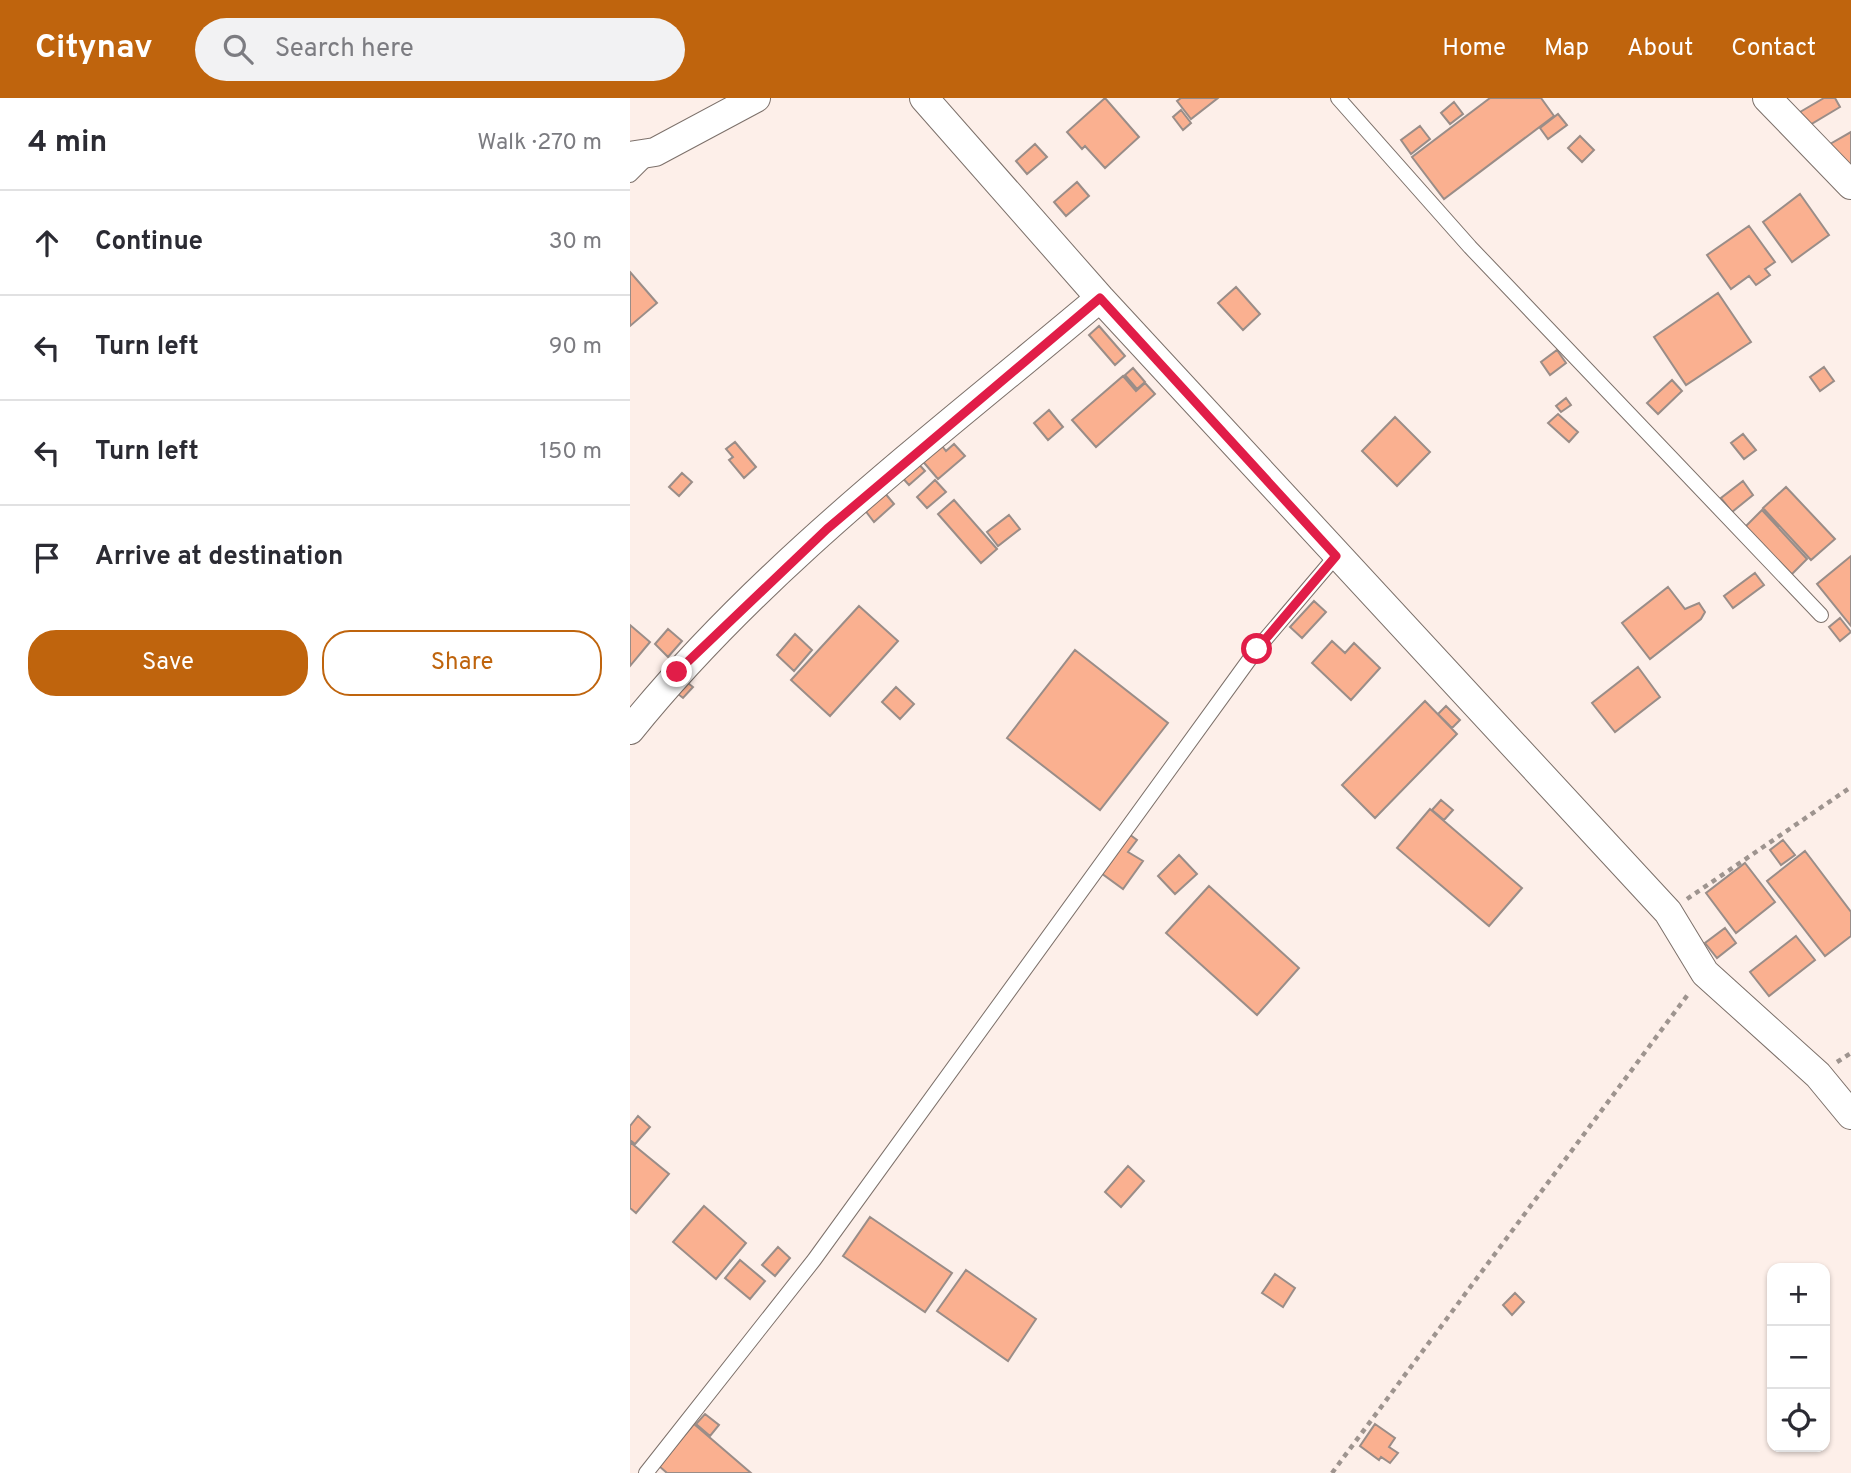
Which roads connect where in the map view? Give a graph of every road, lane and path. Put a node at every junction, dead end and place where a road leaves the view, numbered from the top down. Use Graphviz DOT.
graph roads {
  1 [pos="756,98"];
  2 [pos="925,98"];
  3 [pos="1338,98"];
  4 [pos="1767,98"];
  5 [pos="642,154"];
  6 [pos="630,175"];
  7 [pos="1851,185"];
  8 [pos="1100,298"];
  9 [pos="1336,556"];
  10 [pos="1821,615"];
  11 [pos="630,730"];
  12 [pos="1851,787"];
  13 [pos="1668,912"];
  14 [pos="1705,973"];
  15 [pos="1851,1115"];
  16 [pos="646,1473"];
  17 [pos="1332,1473"];
  1 -- 5 [label="street"];
  2 -- 8 [label="street"];
  3 -- 10 [label="lane"];
  4 -- 7 [label="street"];
  5 -- 6 [label="lane"];
  8 -- 9 [label="street"];
  8 -- 11 [label="street"];
  9 -- 13 [label="street"];
  9 -- 16 [label="lane"];
  12 -- 13 [label="path"];
  13 -- 14 [label="street"];
  14 -- 15 [label="street"];
  14 -- 17 [label="path"];
}
